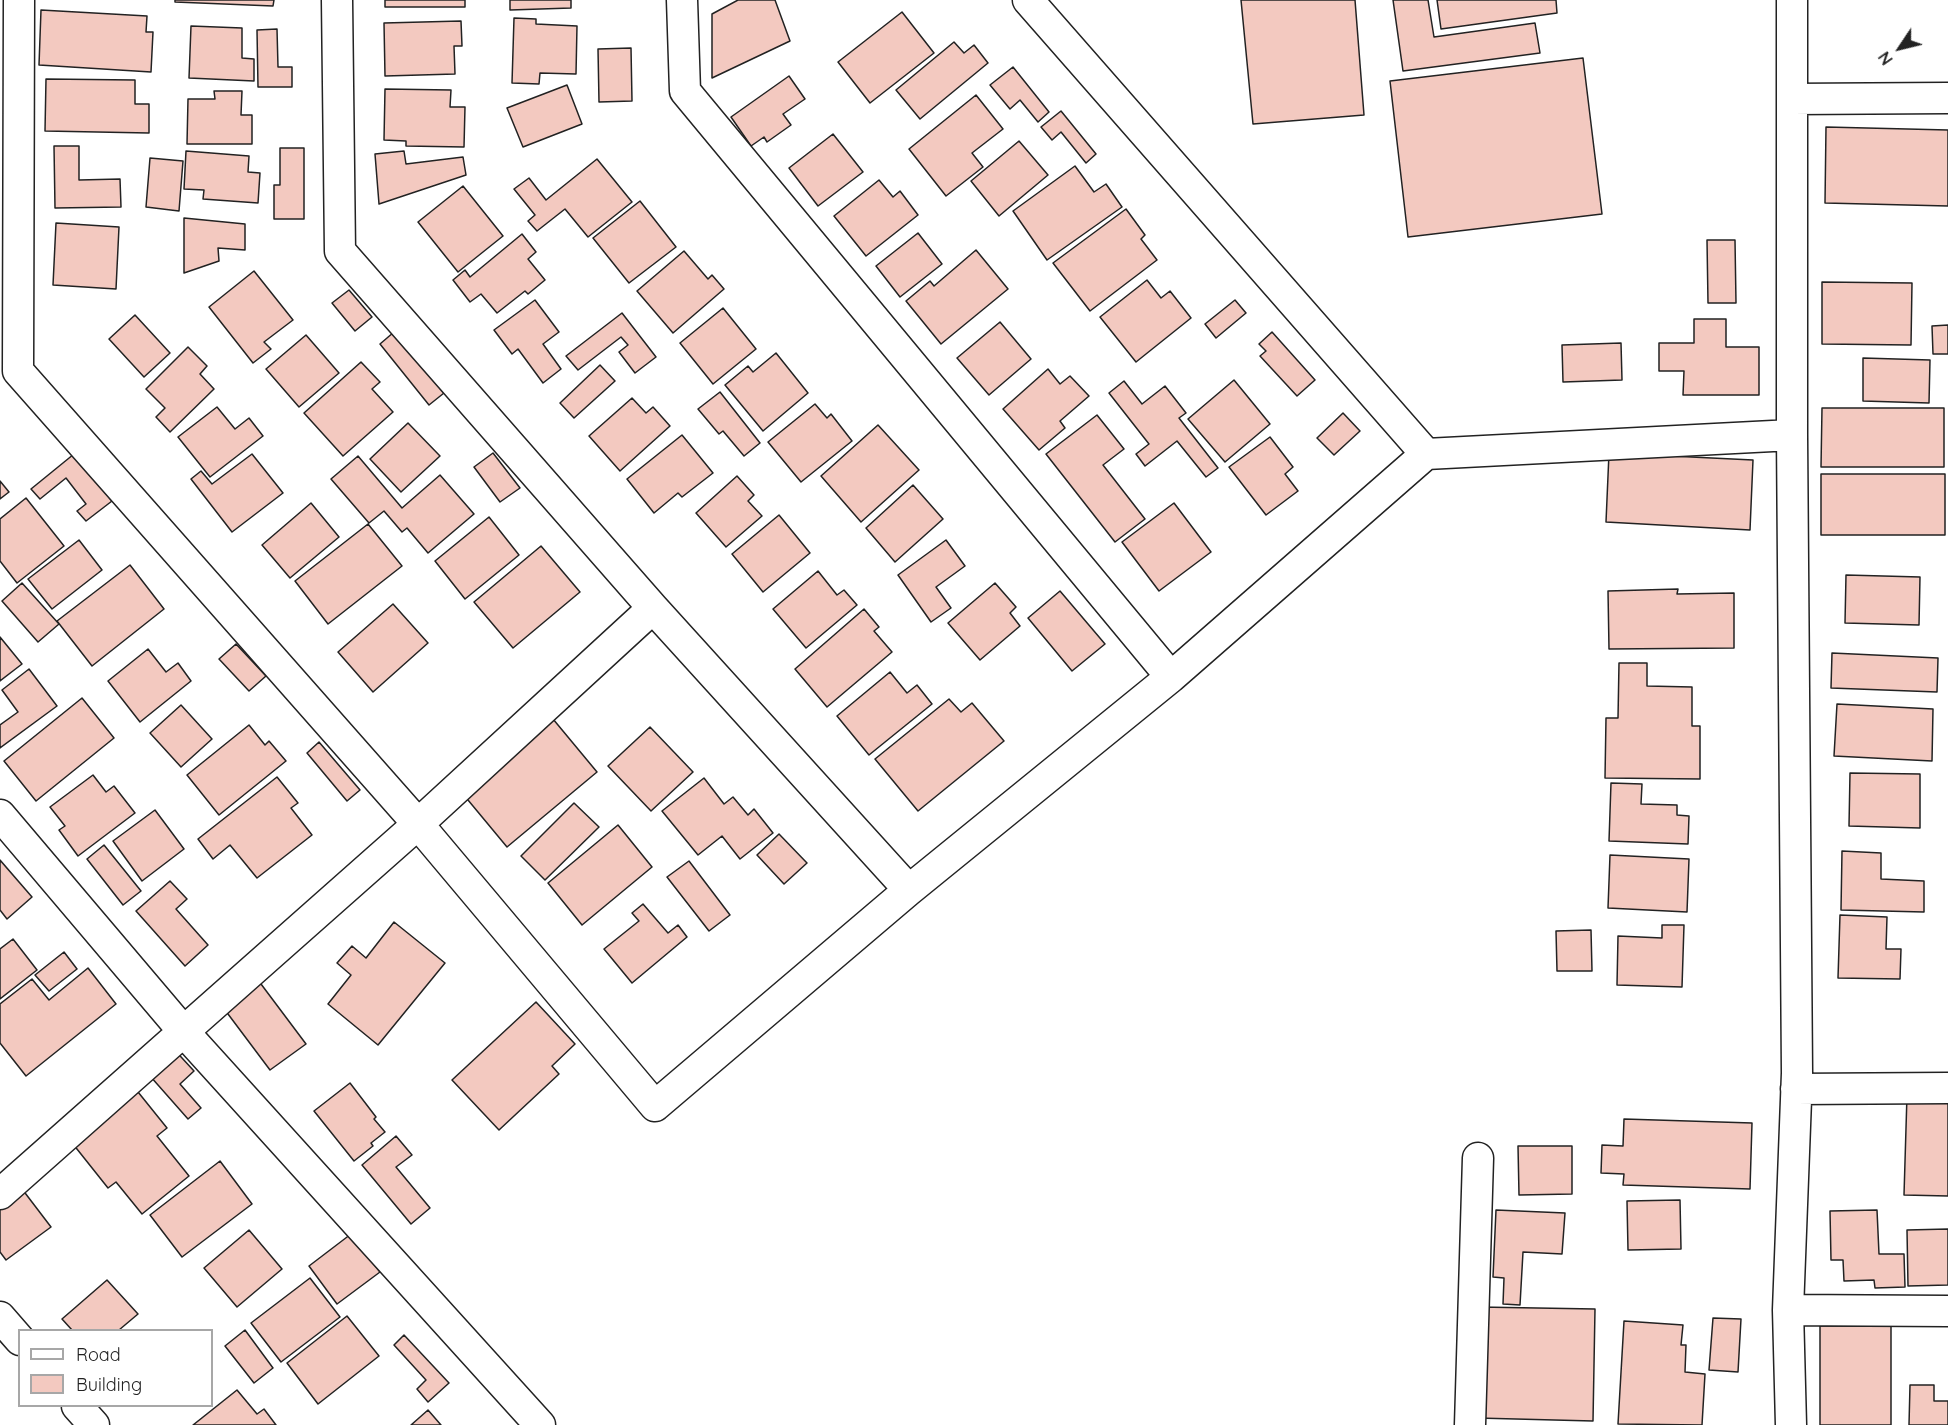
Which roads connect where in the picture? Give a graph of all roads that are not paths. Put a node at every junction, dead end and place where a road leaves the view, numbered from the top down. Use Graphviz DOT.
graph roads {
  1 [pos="19,0"];
  2 [pos="337,0"];
  3 [pos="682,0"];
  4 [pos="1028,0"];
  5 [pos="1792,0"];
  6 [pos="1948,98"];
  7 [pos="1792,99"];
  8 [pos="1792,435"];
  9 [pos="1426,454"];
  10 [pos="653,608"];
  11 [pos="1171,677"];
  12 [pos="0,814"];
  13 [pos="418,824"];
  14 [pos="909,890"];
  15 [pos="184,1032"];
  16 [pos="1948,1088"];
  17 [pos="1796,1089"];
  18 [pos="1478,1158"];
  19 [pos="0,1194"];
  20 [pos="1788,1310"];
  21 [pos="1948,1311"];
  22 [pos="0,1317"];
  23 [pos="18,1338"];
  24 [pos="78,1407"];
  25 [pos="94,1425"];
  26 [pos="540,1425"];
  27 [pos="1470,1425"];
  28 [pos="1791,1425"];
  1 -- 13 [label="street"];
  2 -- 10 [label="street"];
  3 -- 11 [label="street"];
  4 -- 9 [label="street"];
  5 -- 7 [label="street"];
  6 -- 7 [label="street"];
  7 -- 8 [label="street"];
  8 -- 9 [label="street"];
  8 -- 17 [label="street"];
  9 -- 11 [label="street"];
  10 -- 13 [label="street"];
  10 -- 14 [label="street"];
  11 -- 14 [label="street"];
  12 -- 15 [label="street"];
  13 -- 14 [label="street"];
  13 -- 15 [label="street"];
  15 -- 19 [label="street"];
  15 -- 26 [label="street"];
  16 -- 17 [label="street"];
  17 -- 20 [label="street"];
  18 -- 27 [label="street"];
  20 -- 21 [label="street"];
  20 -- 28 [label="street"];
  22 -- 23 [label="street"];
  24 -- 25 [label="street"];
}
